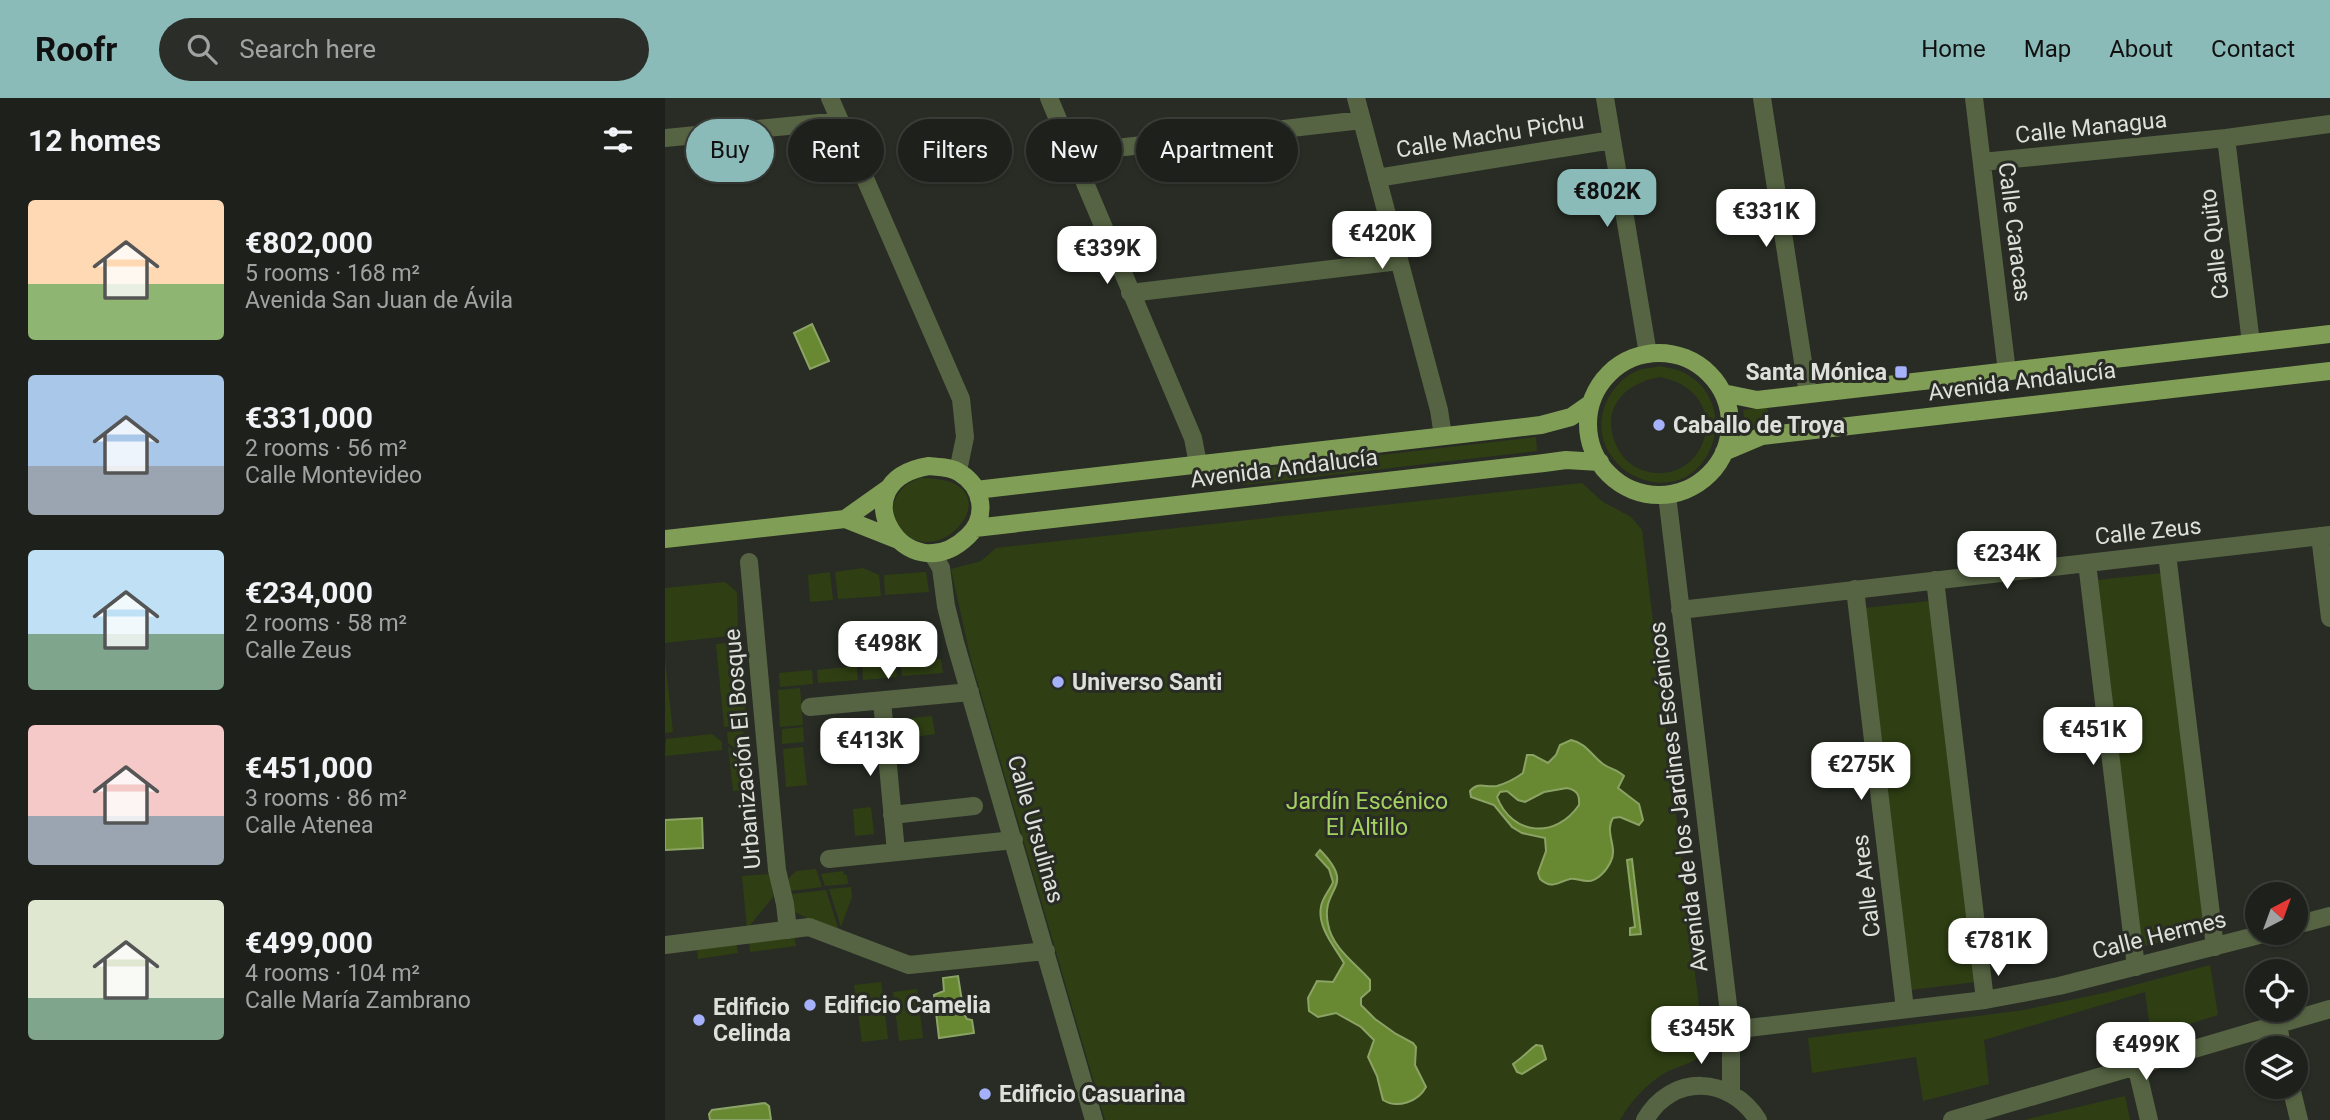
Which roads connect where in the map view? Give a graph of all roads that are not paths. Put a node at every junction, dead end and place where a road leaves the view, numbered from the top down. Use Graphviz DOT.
graph roads {
  1 [pos="830,98"];
  2 [pos="1049,98"];
  3 [pos="1356,98"];
  4 [pos="1605,98"];
  5 [pos="1762,98"];
  6 [pos="1974,98"];
  7 [pos="839,119"];
  8 [pos="1058,119"];
  9 [pos="1362,120"];
  10 [pos="2330,124"];
  11 [pos="788,126"];
  12 [pos="665,138"];
  13 [pos="2226,138"];
  14 [pos="1612,140"];
  15 [pos="1122,147"];
  16 [pos="1982,162"];
  17 [pos="1377,178"];
  18 [pos="867,182"];
  19 [pos="1084,182"];
  20 [pos="1399,261"];
  21 [pos="1130,293"];
  22 [pos="2330,334"];
  23 [pos="2251,343"];
  24 [pos="1648,354"];
  25 [pos="2330,371"];
  26 [pos="2007,372"];
  27 [pos="1723,393"];
  28 [pos="1808,394"];
  29 [pos="1591,402"];
  30 [pos="1443,436"];
  31 [pos="1724,452"];
  32 [pos="1600,463"];
  33 [pos="1198,464"];
  34 [pos="958,471"];
  35 [pos="890,487"];
  36 [pos="976,490"];
  37 [pos="1667,495"];
  38 [pos="845,519"];
  39 [pos="975,528"];
  40 [pos="2325,536"];
  41 [pos="665,539"];
  42 [pos="898,540"];
  43 [pos="932,553"];
  44 [pos="2167,554"];
  45 [pos="749,562"];
  46 [pos="2087,563"];
  47 [pos="1935,580"];
  48 [pos="1855,589"];
  49 [pos="1680,610"];
  50 [pos="2330,618"];
  51 [pos="970,692"];
  52 [pos="882,701"];
  53 [pos="810,707"];
  54 [pos="974,806"];
  55 [pos="892,816"];
  56 [pos="1014,840"];
  57 [pos="896,852"];
  58 [pos="829,859"];
  59 [pos="2330,916"];
  60 [pos="2308,922"];
  61 [pos="788,930"];
  62 [pos="2245,939"];
  63 [pos="665,945"];
  64 [pos="2215,947"];
  65 [pos="1046,951"];
  66 [pos="2136,967"];
  67 [pos="1985,1000"];
  68 [pos="1905,1009"];
  69 [pos="2330,1009"];
  70 [pos="2279,1023"];
  71 [pos="1731,1030"];
  72 [pos="2281,1036"];
  73 [pos="2136,1065"];
  74 [pos="1731,1094"];
  75 [pos="2294,1099"];
  76 [pos="1094,1120"];
  77 [pos="1645,1120"];
  78 [pos="1758,1120"];
  79 [pos="1952,1120"];
  80 [pos="2149,1120"];
  81 [pos="2298,1120"];
  1 -- 7 [label="street"];
  2 -- 8 [label="street"];
  3 -- 9 [label="street"];
  4 -- 14 [label="street"];
  5 -- 28 [label="street"];
  6 -- 16 [label="street, Calle Caracas"];
  9 -- 15 [label="street"];
  9 -- 17 [label="street"];
  10 -- 13 [label="street, Calle Managua"];
  11 -- 12 [label="street"];
  13 -- 16 [label="street, Calle Managua"];
  13 -- 23 [label="street, Calle Quito"];
  14 -- 17 [label="street, Calle Machu Pichu"];
  14 -- 24 [label="street"];
  16 -- 26 [label="street, Calle Caracas"];
  17 -- 20 [label="street"];
  18 -- 34 [label="street"];
  19 -- 21 [label="street"];
  20 -- 21 [label="street"];
  20 -- 30 [label="street"];
  21 -- 33 [label="street"];
  22 -- 23 [label="main road, Avenida Andalucía"];
  23 -- 26 [label="main road, Avenida Andalucía"];
  24 -- 27 [label="main road"];
  24 -- 29 [label="main road"];
  25 -- 31 [label="main road, Avenida Andalucía"];
  26 -- 28 [label="main road, Avenida Andalucía"];
  27 -- 28 [label="main road, Avenida Andalucía"];
  27 -- 31 [label="main road"];
  29 -- 30 [label="main road, Avenida Andalucía"];
  29 -- 32 [label="main road"];
  30 -- 33 [label="main road, Avenida Andalucía"];
  31 -- 37 [label="main road"];
  32 -- 37 [label="main road"];
  32 -- 39 [label="main road, Avenida Andalucía"];
  33 -- 36 [label="main road, Avenida Andalucía"];
  34 -- 35 [label="main road"];
  34 -- 36 [label="main road"];
  35 -- 38 [label="main road"];
  35 -- 42 [label="main road"];
  36 -- 39 [label="main road"];
  37 -- 49 [label="street, Avenida de los Jardines Escénicos"];
  38 -- 41 [label="main road"];
  38 -- 42 [label="main road"];
  39 -- 43 [label="main road"];
  40 -- 44 [label="street, Calle Zeus"];
  40 -- 50 [label="street"];
  42 -- 43 [label="main road"];
  43 -- 51 [label="street, Calle Ursulinas"];
  44 -- 46 [label="street, Calle Zeus"];
  44 -- 64 [label="street"];
  45 -- 61 [label="street, Urbanización El Bosque"];
  46 -- 47 [label="street, Calle Zeus"];
  46 -- 66 [label="street"];
  47 -- 48 [label="street, Calle Zeus"];
  47 -- 67 [label="street"];
  48 -- 49 [label="street, Calle Zeus"];
  48 -- 68 [label="street, Calle Ares"];
  49 -- 71 [label="street, Avenida de los Jardines Escénicos"];
  51 -- 52 [label="street"];
  51 -- 56 [label="street, Calle Ursulinas"];
  52 -- 53 [label="street"];
  52 -- 55 [label="street"];
  54 -- 55 [label="street"];
  55 -- 57 [label="street"];
  56 -- 57 [label="street"];
  56 -- 65 [label="street, Calle Ursulinas"];
  57 -- 58 [label="street"];
  59 -- 60 [label="street"];
  61 -- 63 [label="street"];
  61 -- 65 [label="street"];
  62 -- 64 [label="street, Calle Hermes"];
  64 -- 66 [label="street, Calle Hermes"];
  65 -- 76 [label="street, Calle Ursulinas"];
  66 -- 67 [label="street, Calle Hermes"];
  67 -- 68 [label="street, Calle Hermes"];
  68 -- 71 [label="street, Calle Hermes"];
  69 -- 70 [label="street"];
  70 -- 72 [label="street"];
  70 -- 73 [label="street"];
  71 -- 74 [label="street, Avenida de los Jardines Escénicos"];
  73 -- 79 [label="street"];
  73 -- 80 [label="street"];
  74 -- 77 [label="street"];
  74 -- 78 [label="street"];
  75 -- 81 [label="street"];
}
